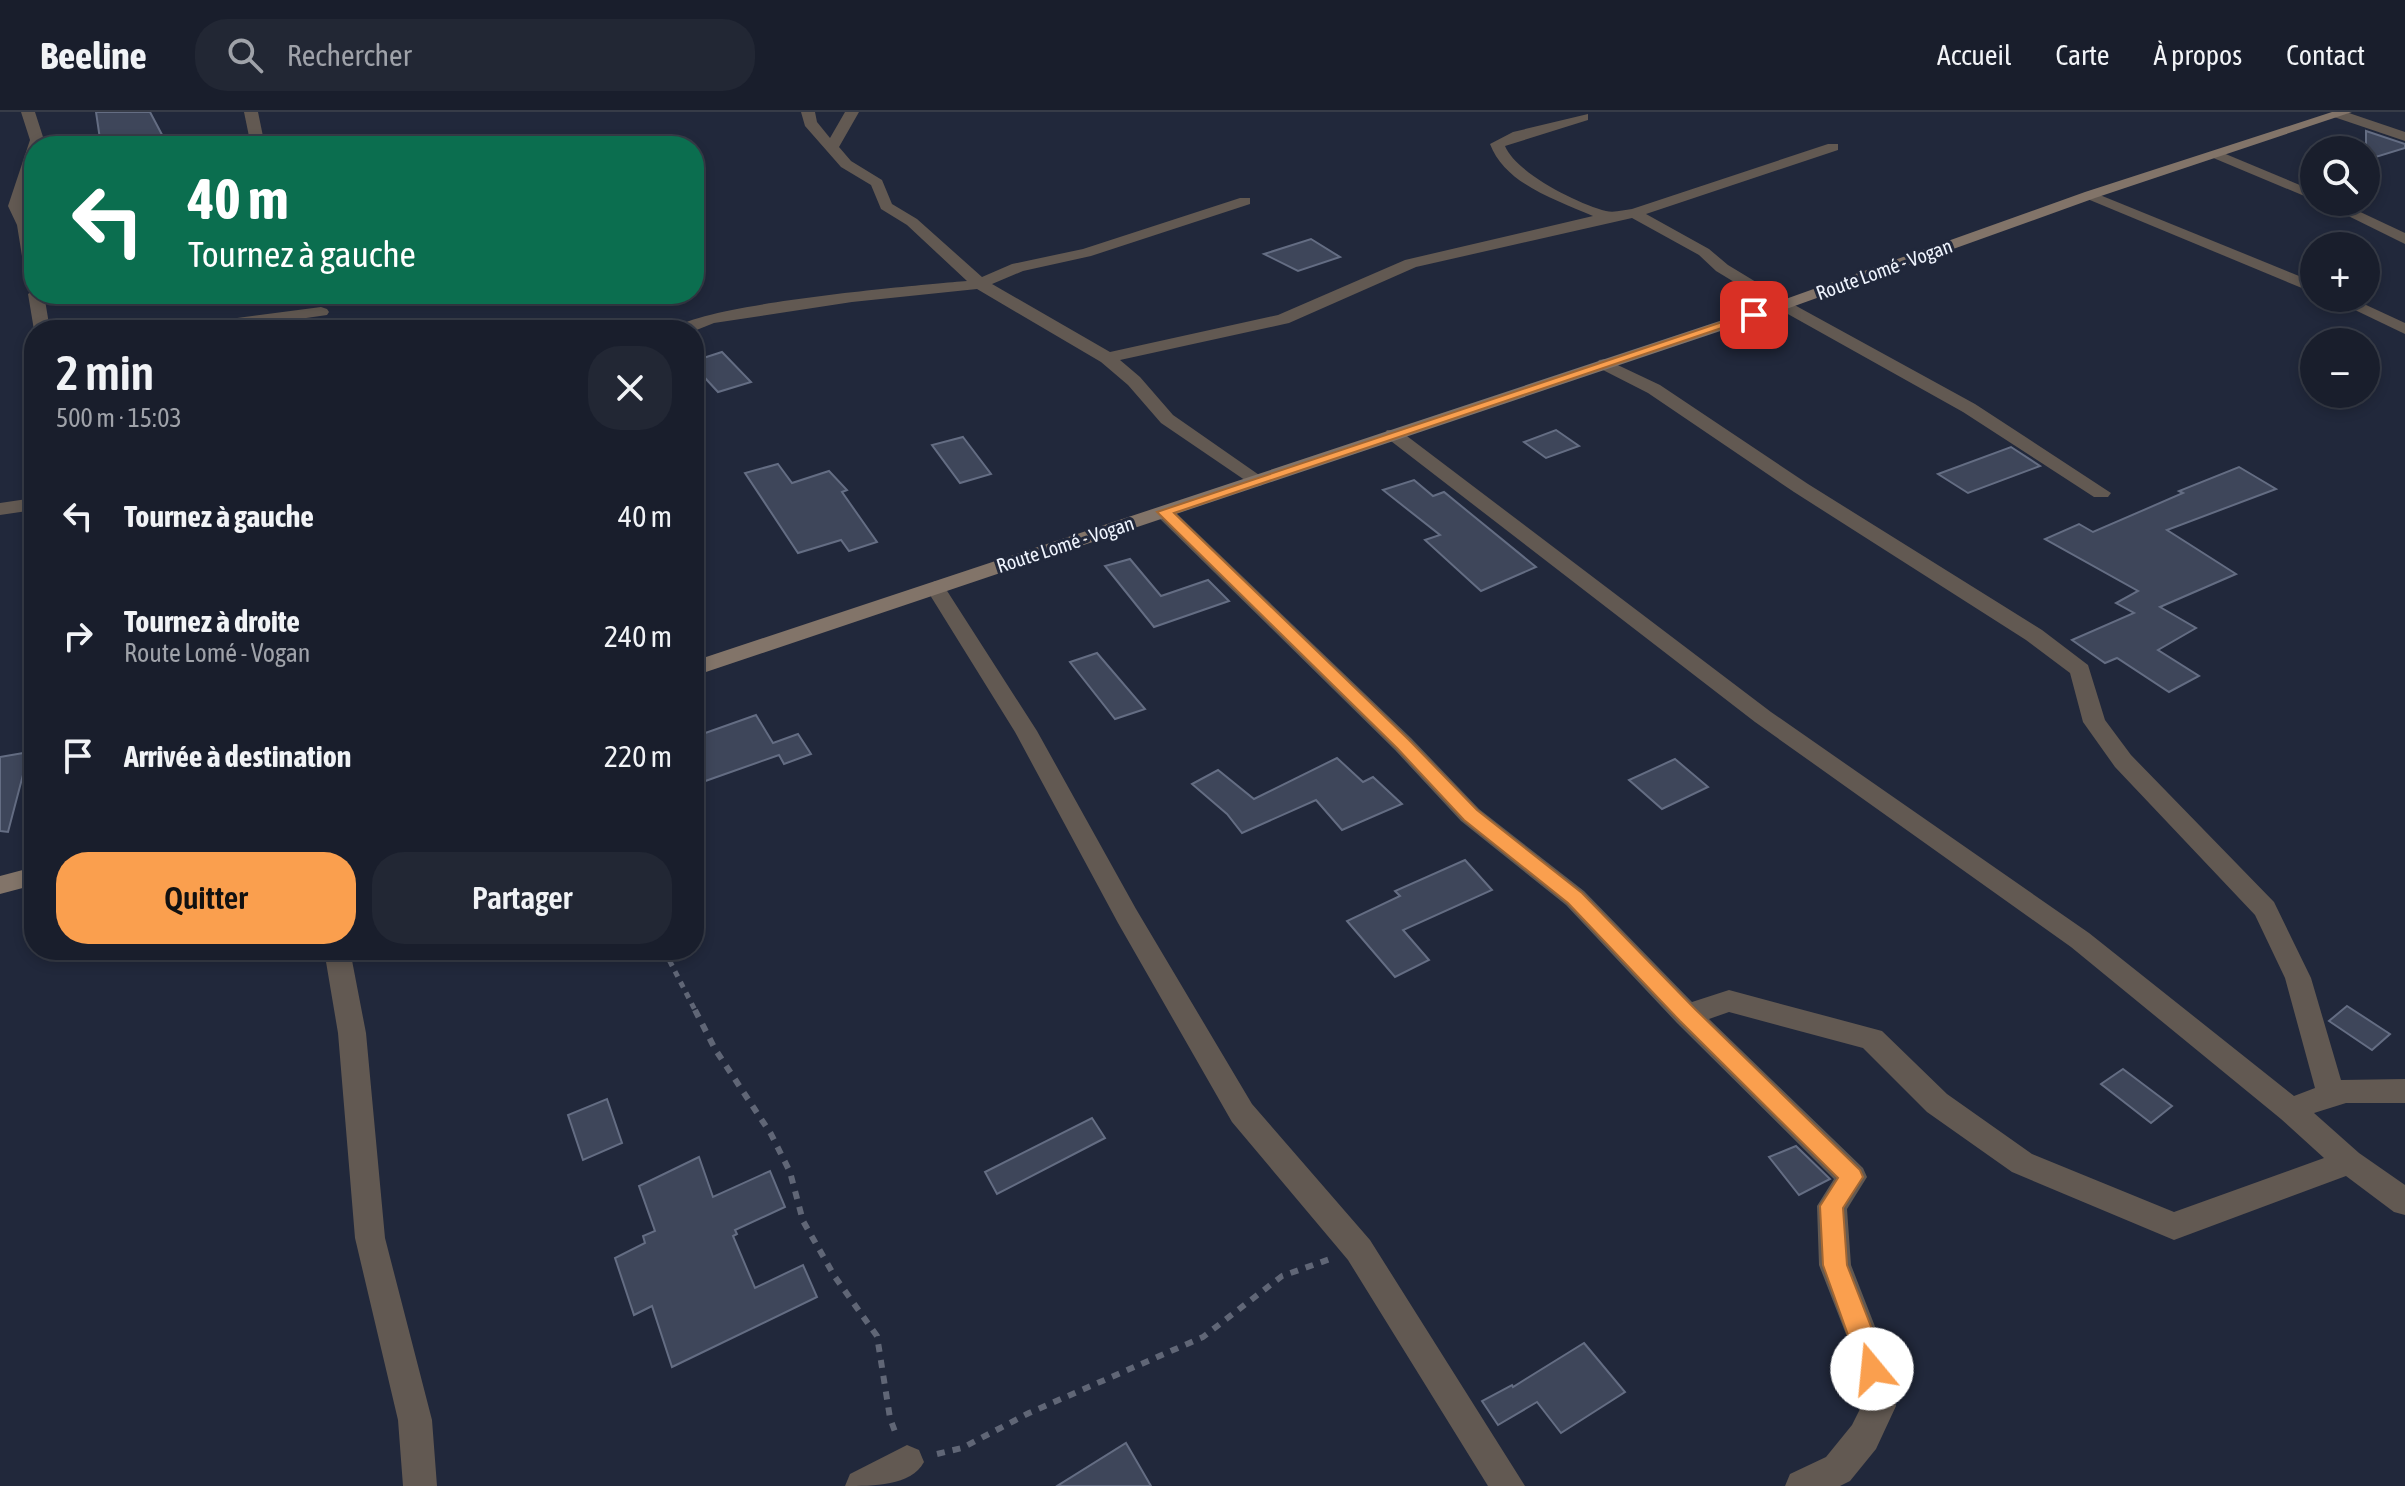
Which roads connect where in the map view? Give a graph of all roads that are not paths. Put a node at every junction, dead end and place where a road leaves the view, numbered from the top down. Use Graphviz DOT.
graph roads {
  1 [pos="28,112"];
  2 [pos="251,112"];
  3 [pos="808,112"];
  4 [pos="852,112"];
  5 [pos="2342,113"];
  6 [pos="1583,117"];
  7 [pos="36,136"];
  8 [pos="256,136"];
  9 [pos="2405,137"];
  10 [pos="832,147"];
  11 [pos="1833,147"];
  12 [pos="2216,154"];
  13 [pos="24,178"];
  14 [pos="2300,190"];
  15 [pos="2090,195"];
  16 [pos="1245,201"];
  17 [pos="1634,213"];
  18 [pos="2357,216"];
  19 [pos="1607,217"];
  20 [pos="24,223"];
  21 [pos="2405,239"];
  22 [pos="2300,282"];
  23 [pos="980,284"];
  24 [pos="320,304"];
  25 [pos="1783,305"];
  26 [pos="321,312"];
  27 [pos="2368,312"];
  28 [pos="260,320"];
  29 [pos="324,320"];
  30 [pos="704,321"];
  31 [pos="2405,329"];
  32 [pos="1107,358"];
  33 [pos="1605,364"];
  34 [pos="1393,434"];
  35 [pos="1255,481"];
  36 [pos="2101,493"];
  37 [pos="24,505"];
  38 [pos="0,509"];
  39 [pos="1164,512"];
  40 [pos="935,587"];
  41 [pos="704,666"];
  42 [pos="24,879"];
  43 [pos="0,885"];
  44 [pos="339,960"];
  45 [pos="1687,1015"];
  46 [pos="2405,1091"];
  47 [pos="2330,1092"];
  48 [pos="2291,1110"];
  49 [pos="2349,1162"];
  50 [pos="2405,1202"];
  51 [pos="907,1462"];
  52 [pos="420,1486"];
  53 [pos="862,1486"];
  54 [pos="1508,1486"];
  55 [pos="1802,1486"];
  1 -- 7 [label="street"];
  2 -- 8 [label="street"];
  3 -- 10 [label="street"];
  4 -- 10 [label="street"];
  5 -- 9 [label="street"];
  5 -- 12 [label="main road, Route Lomé - Vogan"];
  6 -- 19 [label="street"];
  10 -- 23 [label="street"];
  11 -- 17 [label="street"];
  12 -- 14 [label="street"];
  12 -- 15 [label="main road, Route Lomé - Vogan"];
  13 -- 20 [label="street"];
  15 -- 22 [label="street"];
  15 -- 25 [label="main road, Route Lomé - Vogan"];
  16 -- 23 [label="street"];
  17 -- 19 [label="street"];
  17 -- 25 [label="street"];
  18 -- 21 [label="street"];
  19 -- 32 [label="street"];
  23 -- 30 [label="street"];
  23 -- 32 [label="street"];
  24 -- 26 [label="street"];
  25 -- 33 [label="main road, Route Lomé - Vogan"];
  25 -- 36 [label="street"];
  26 -- 28 [label="street"];
  26 -- 29 [label="street"];
  27 -- 31 [label="street"];
  32 -- 35 [label="street"];
  33 -- 34 [label="main road, Route Lomé - Vogan"];
  33 -- 47 [label="street"];
  34 -- 35 [label="main road, Route Lomé - Vogan"];
  34 -- 48 [label="street"];
  35 -- 39 [label="main road, Route Lomé - Vogan"];
  37 -- 38 [label="street"];
  39 -- 40 [label="main road, Route Lomé - Vogan"];
  39 -- 45 [label="street"];
  40 -- 41 [label="main road, Route Lomé - Vogan"];
  40 -- 54 [label="street"];
  42 -- 43 [label="main road"];
  44 -- 52 [label="street"];
  45 -- 49 [label="street"];
  45 -- 55 [label="street"];
  46 -- 47 [label="street"];
  47 -- 48 [label="street"];
  48 -- 49 [label="street"];
  49 -- 50 [label="street"];
  51 -- 53 [label="street"];
}
